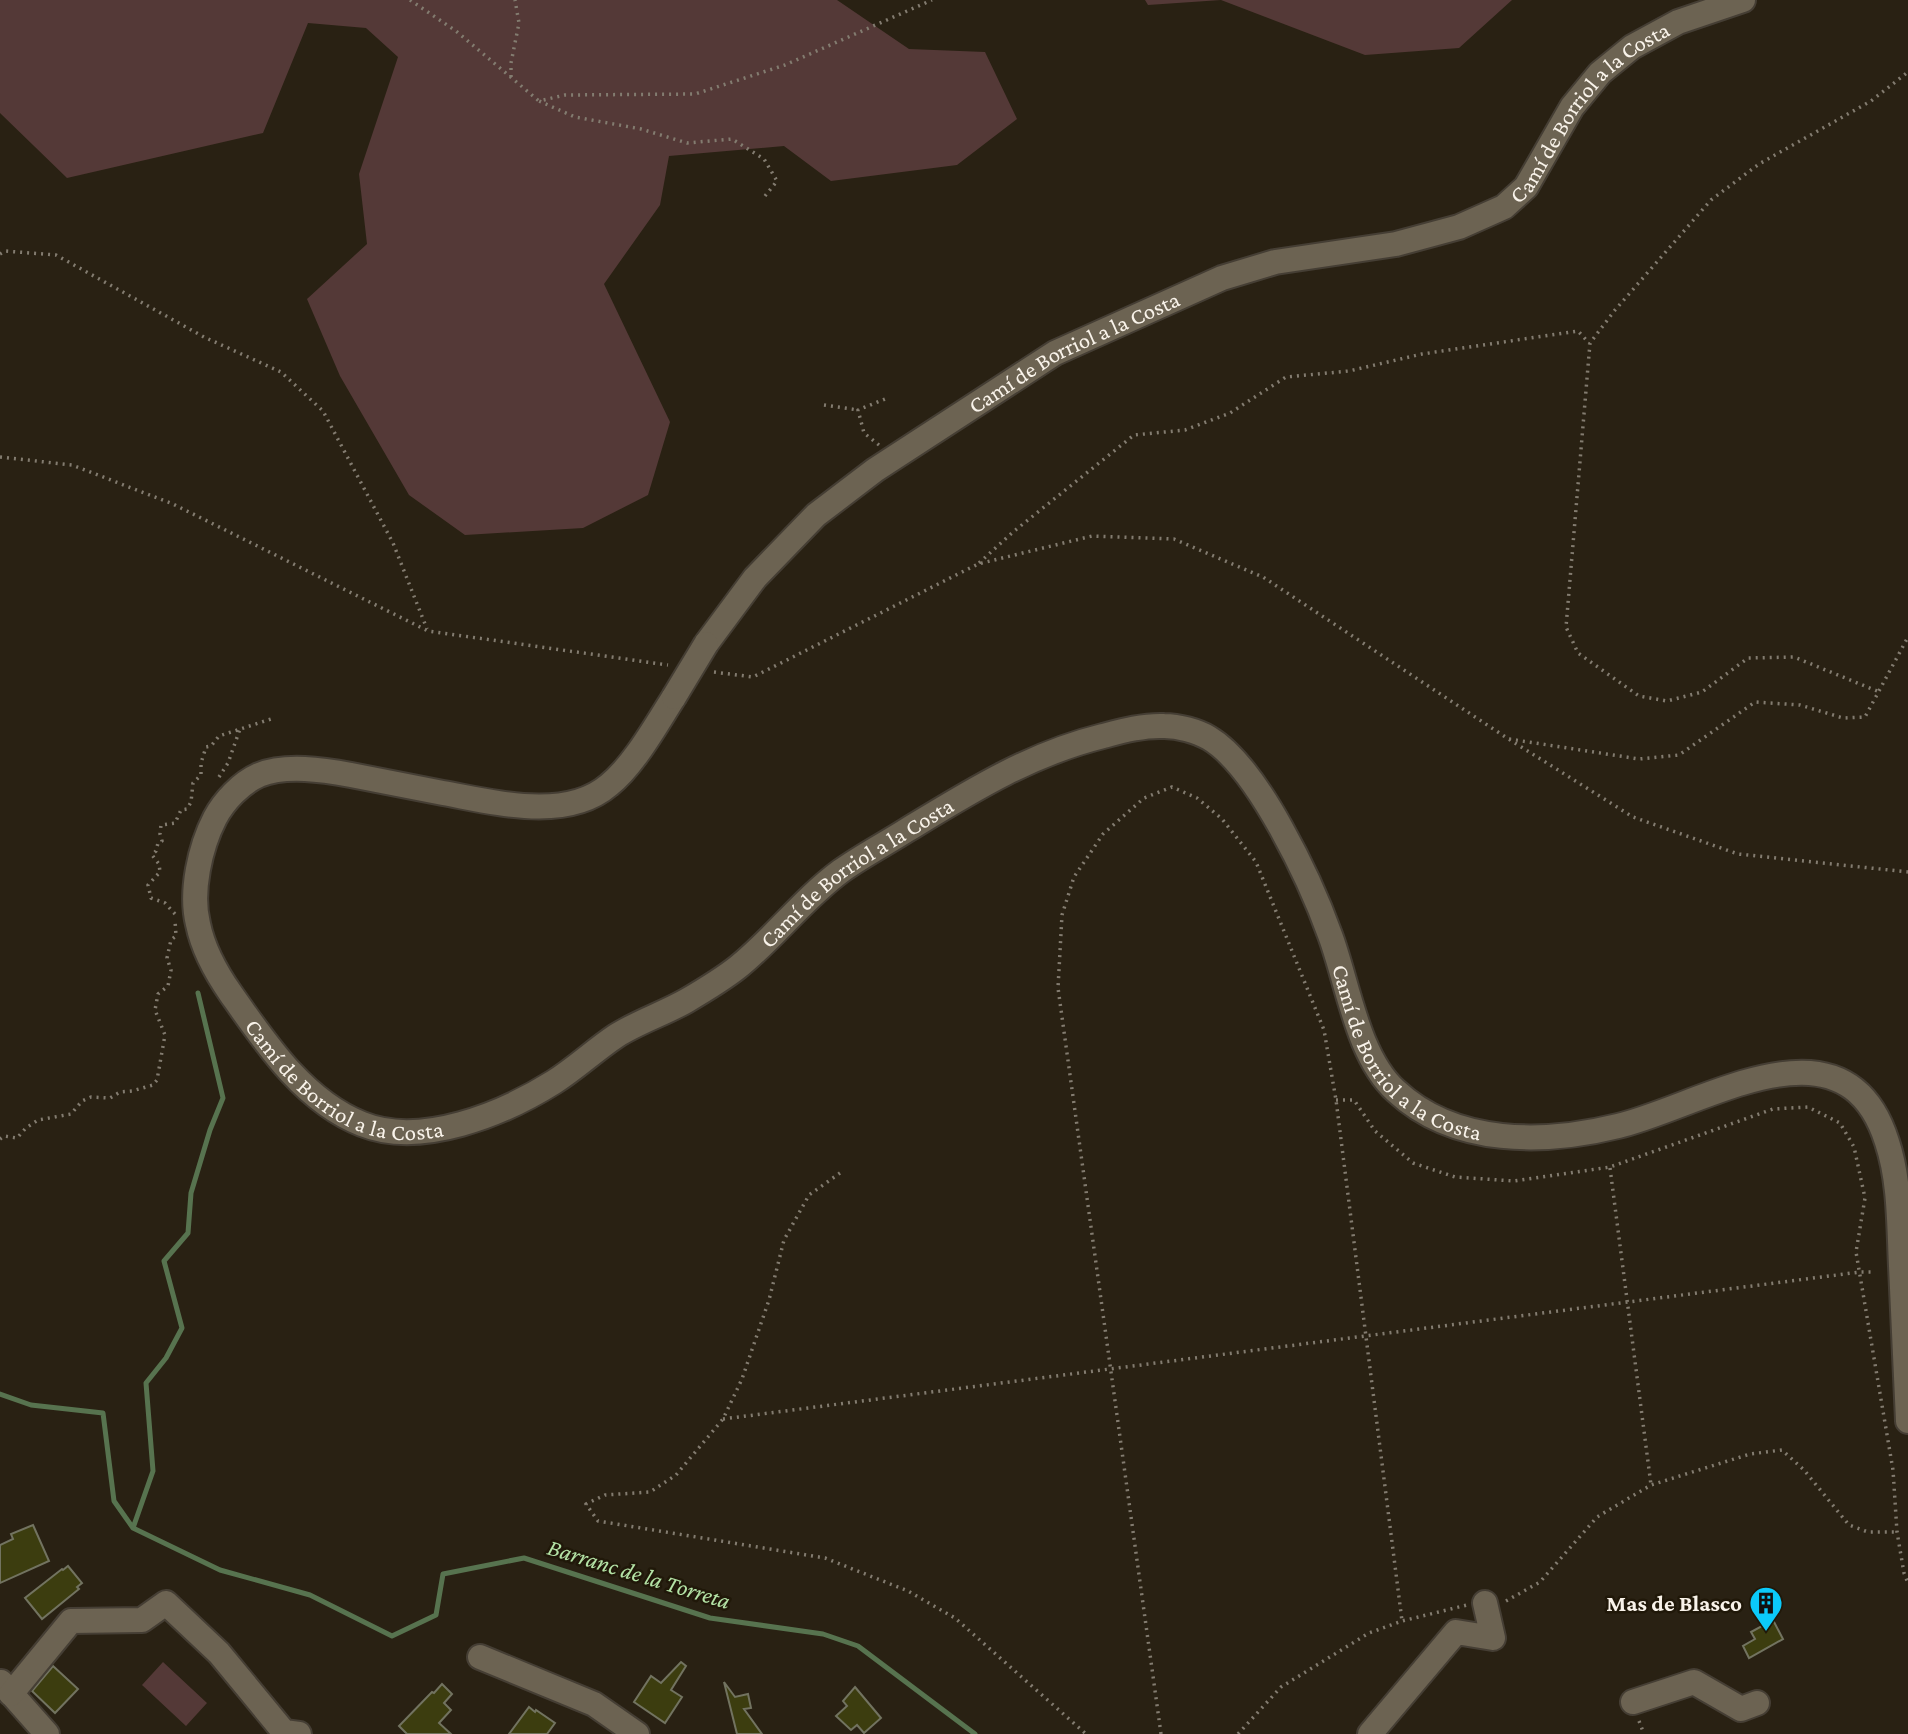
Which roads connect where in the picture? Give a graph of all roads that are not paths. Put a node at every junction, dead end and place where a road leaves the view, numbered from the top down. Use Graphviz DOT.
graph roads {
  1 [pos="1743,0"];
  2 [pos="1908,1421"];
  3 [pos="1485,1603"];
  4 [pos="480,1657"];
  5 [pos="6,1688"];
  6 [pos="1633,1702"];
  7 [pos="1758,1703"];
  8 [pos="47,1734"];
  9 [pos="299,1734"];
  10 [pos="637,1734"];
  11 [pos="1370,1734"];
  1 -- 2 [label="street, Camí de Borriol a la Costa, bridge"];
  3 -- 11 [label="street"];
  4 -- 10 [label="street"];
  5 -- 8 [label="street"];
  5 -- 9 [label="street"];
  6 -- 7 [label="street"];
}
